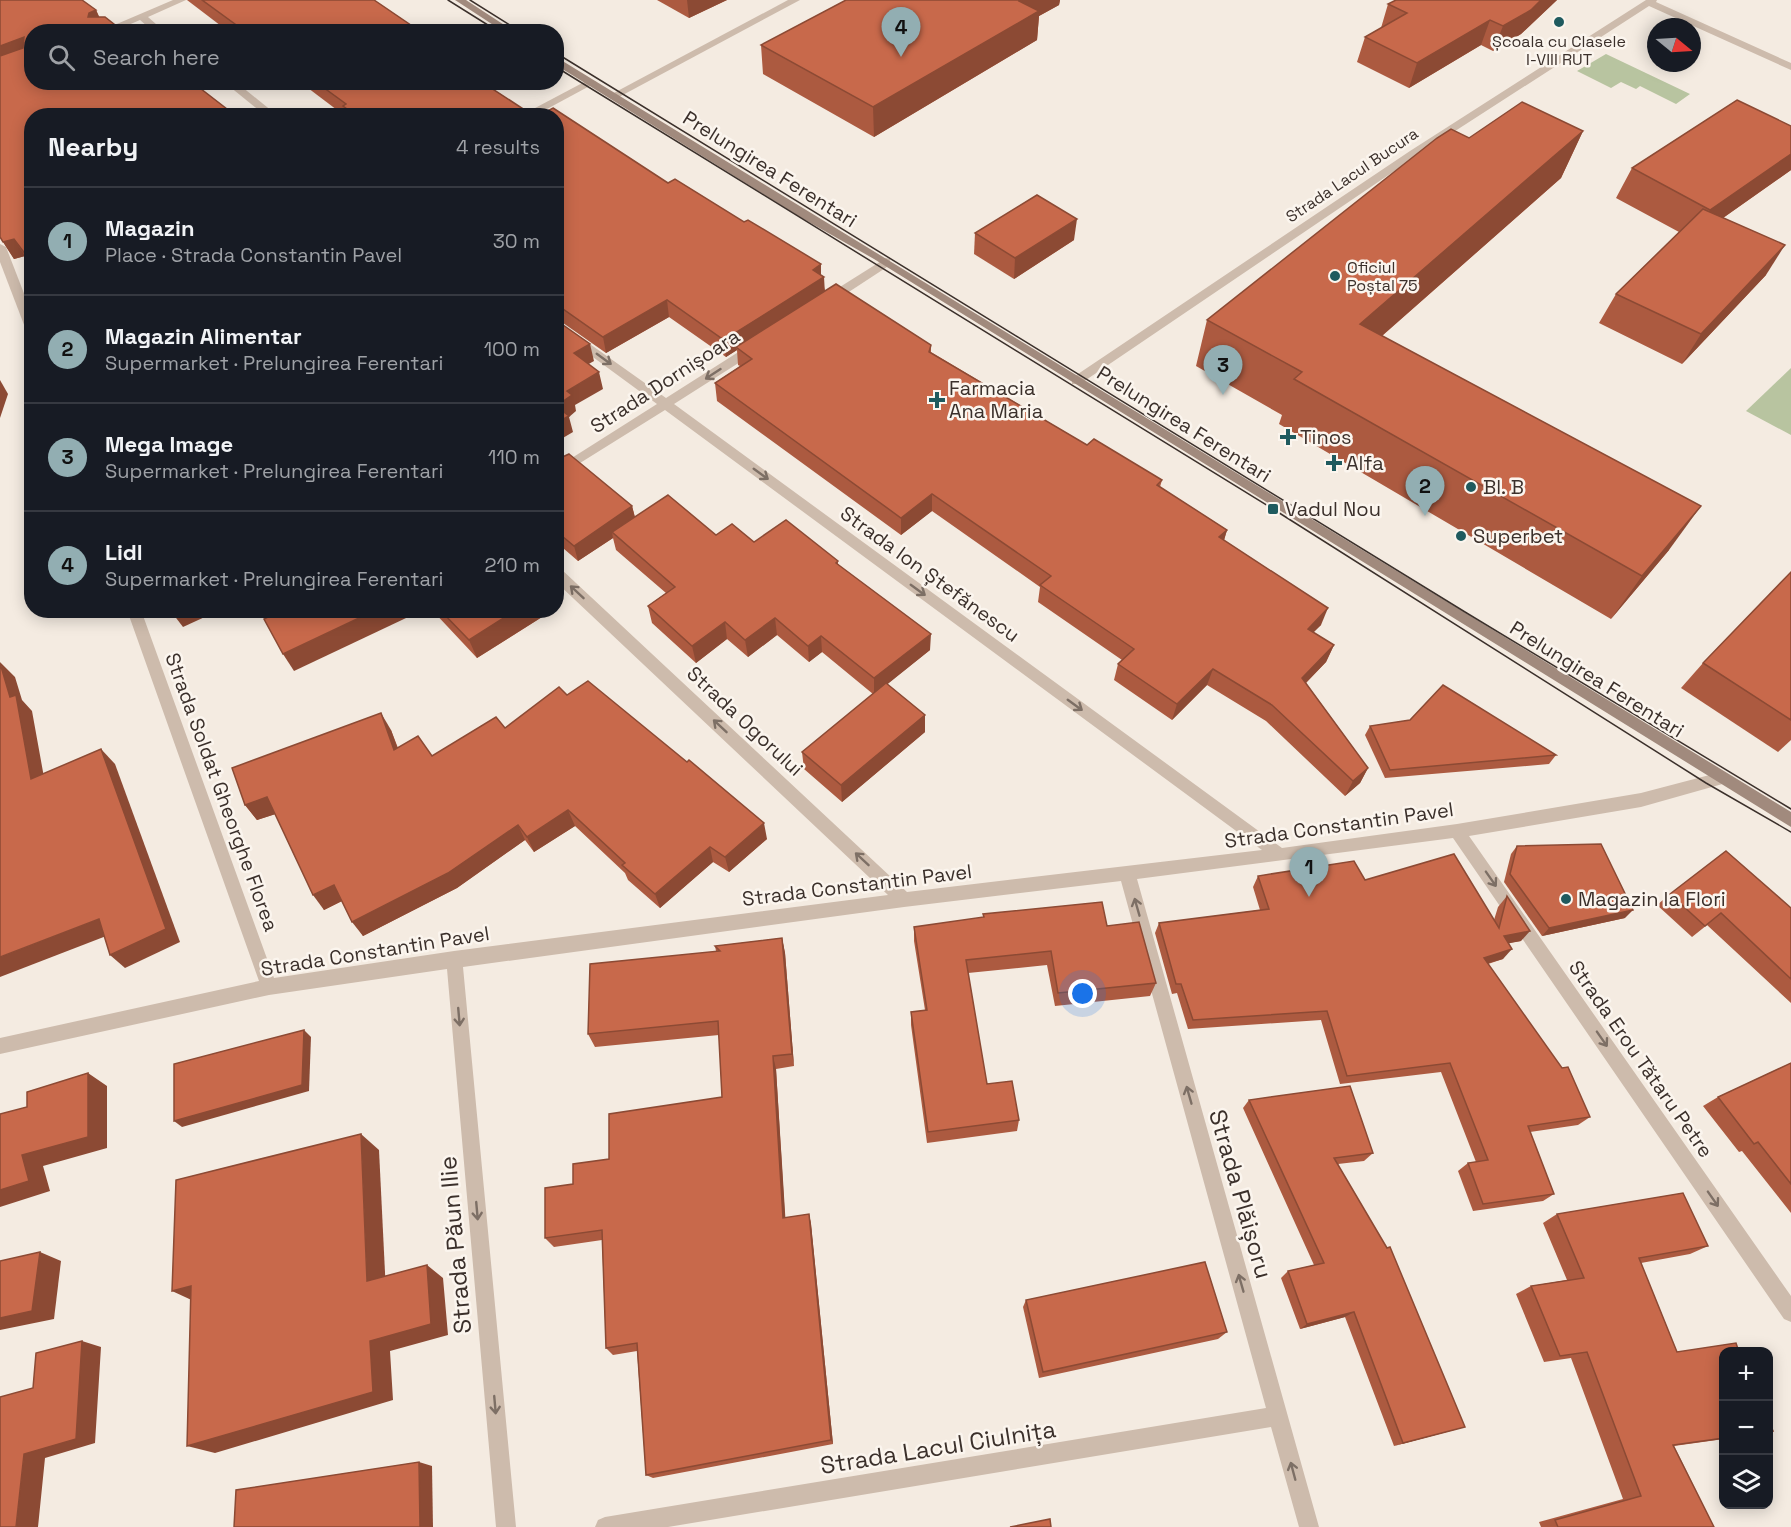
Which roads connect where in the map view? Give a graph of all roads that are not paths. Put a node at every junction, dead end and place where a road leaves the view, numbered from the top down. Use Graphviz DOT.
graph roads {
  1 [pos="182,0"];
  2 [pos="460,0"];
  3 [pos="795,0"];
  4 [pos="1650,1"];
  5 [pos="141,16"];
  6 [pos="122,24"];
  7 [pos="151,24"];
  8 [pos="498,24"];
  9 [pos="564,65"];
  10 [pos="1791,66"];
  11 [pos="592,82"];
  12 [pos="239,90"];
  13 [pos="615,95"];
  14 [pos="263,108"];
  15 [pos="541,108"];
  16 [pos="0,247"];
  17 [pos="886,262"];
  18 [pos="817,307"];
  19 [pos="24,309"];
  20 [pos="564,330"];
  21 [pos="766,340"];
  22 [pos="1076,381"];
  23 [pos="666,404"];
  24 [pos="564,469"];
  25 [pos="564,581"];
  26 [pos="137,618"];
  27 [pos="1721,778"];
  28 [pos="1791,820"];
  29 [pos="1457,831"];
  30 [pos="1280,855"];
  31 [pos="1127,873"];
  32 [pos="904,900"];
  33 [pos="453,959"];
  34 [pos="269,987"];
  35 [pos="0,1046"];
  36 [pos="1791,1311"];
  37 [pos="1278,1416"];
  38 [pos="506,1527"];
  39 [pos="605,1527"];
  40 [pos="1309,1527"];
  1 -- 5 [label="street"];
  2 -- 8 [label="main road"];
  3 -- 13 [label="street"];
  4 -- 10 [label="street, Strada Lacul Bucura"];
  4 -- 22 [label="street, Strada Lacul Bucura"];
  5 -- 6 [label="street"];
  5 -- 7 [label="street"];
  9 -- 11 [label="main road, Prelungirea Ferentari"];
  11 -- 13 [label="main road, Prelungirea Ferentari"];
  11 -- 15 [label="street"];
  12 -- 14 [label="street"];
  13 -- 17 [label="main road, Prelungirea Ferentari"];
  16 -- 19 [label="street"];
  17 -- 18 [label="street"];
  17 -- 22 [label="main road, Prelungirea Ferentari"];
  20 -- 23 [label="street, Strada Ion Ștefănescu, one-way"];
  21 -- 23 [label="street, Strada Dornișoara, one-way"];
  22 -- 27 [label="main road, Prelungirea Ferentari"];
  23 -- 24 [label="street, Strada Dornișoara"];
  23 -- 30 [label="street, Strada Ion Ștefănescu, one-way"];
  32 -- 25 [label="street, Strada Ogorului, one-way"];
  26 -- 34 [label="street, Strada Soldat Gheorghe Florea"];
  27 -- 28 [label="main road, Prelungirea Ferentari"];
  27 -- 29 [label="street, Strada Constantin Pavel"];
  29 -- 30 [label="street, Strada Constantin Pavel"];
  29 -- 36 [label="street, Strada Erou Tătaru Petre, one-way"];
  30 -- 31 [label="street, Strada Constantin Pavel"];
  31 -- 32 [label="street, Strada Constantin Pavel"];
  37 -- 31 [label="street, Strada Plăișoru, one-way"];
  32 -- 33 [label="street, Strada Constantin Pavel"];
  33 -- 34 [label="street, Strada Constantin Pavel"];
  33 -- 38 [label="street, Strada Păun Ilie, one-way"];
  34 -- 35 [label="street, Strada Constantin Pavel"];
  37 -- 39 [label="street, Strada Lacul Ciulnița"];
  40 -- 37 [label="street, Strada Plăișoru, one-way"];
}
